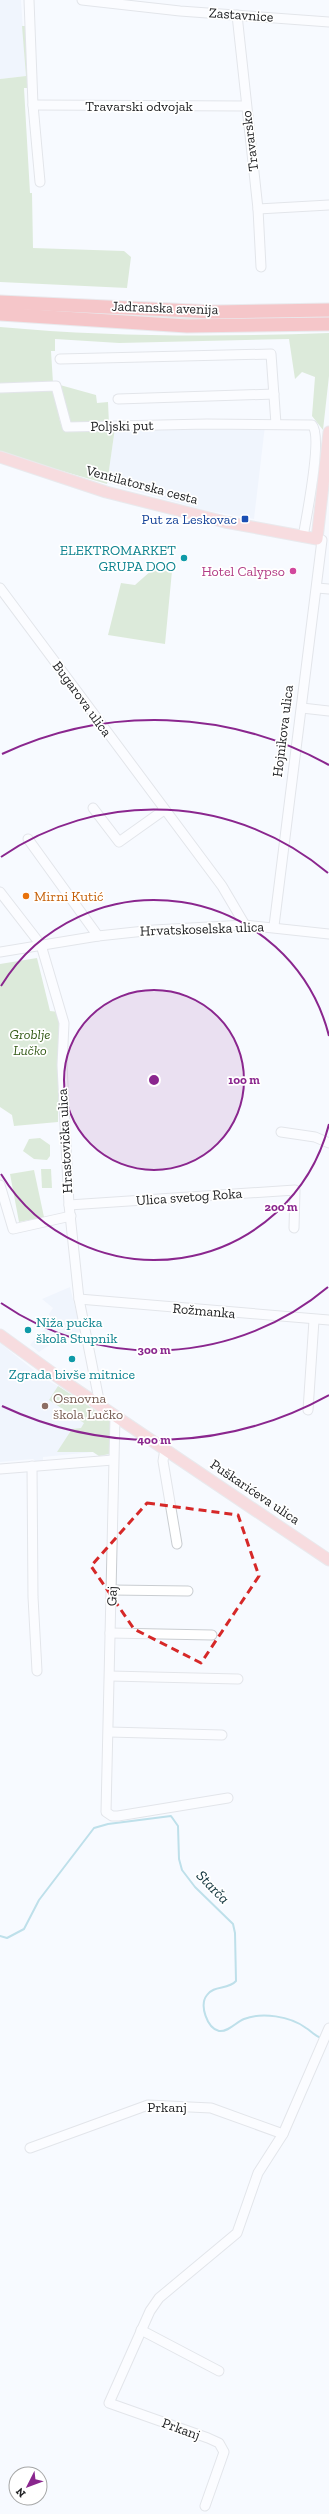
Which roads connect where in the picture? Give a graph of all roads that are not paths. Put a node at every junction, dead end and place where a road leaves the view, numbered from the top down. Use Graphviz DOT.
graph roads {
  1 [pos="29,0"];
  2 [pos="82,0"];
  3 [pos="237,15"];
  4 [pos="329,22"];
  5 [pos="33,105"];
  6 [pos="246,106"];
  7 [pos="40,182"];
  8 [pos="329,205"];
  9 [pos="258,209"];
  10 [pos="261,267"];
  11 [pos="0,293"];
  12 [pos="0,302"];
  13 [pos="114,309"];
  14 [pos="329,310"];
  15 [pos="0,314"];
  16 [pos="0,322"];
  17 [pos="329,324"];
  18 [pos="187,326"];
  19 [pos="60,359"];
  20 [pos="0,388"];
  21 [pos="274,394"];
  22 [pos="118,399"];
  23 [pos="276,424"];
  24 [pos="329,432"];
  25 [pos="0,457"];
  26 [pos="303,537"];
  27 [pos="323,540"];
  28 [pos="0,588"];
  29 [pos="317,588"];
  30 [pos="329,589"];
  31 [pos="302,708"];
  32 [pos="329,711"];
  33 [pos="93,808"];
  34 [pos="164,810"];
  35 [pos="28,839"];
  36 [pos="0,892"];
  37 [pos="245,925"];
  38 [pos="274,926"];
  39 [pos="329,934"];
  40 [pos="98,936"];
  41 [pos="41,945"];
  42 [pos="0,952"];
  43 [pos="281,1132"];
  44 [pos="329,1143"];
  45 [pos="0,1186"];
  46 [pos="69,1205"];
  47 [pos="70,1216"];
  48 [pos="294,1228"];
  49 [pos="79,1299"];
  50 [pos="314,1320"];
  51 [pos="329,1320"];
  52 [pos="0,1335"];
  53 [pos="100,1405"];
  54 [pos="308,1410"];
  55 [pos="115,1416"];
  56 [pos="165,1449"];
  57 [pos="114,1460"];
  58 [pos="32,1466"];
  59 [pos="0,1469"];
  60 [pos="177,1544"];
  61 [pos="329,1560"];
  62 [pos="112,1590"];
  63 [pos="188,1591"];
  64 [pos="110,1633"];
  65 [pos="212,1635"];
  66 [pos="37,1671"];
  67 [pos="110,1676"];
  68 [pos="238,1679"];
  69 [pos="108,1732"];
  70 [pos="222,1735"];
  71 [pos="228,1798"];
  72 [pos="328,2031"];
  73 [pos="283,2134"];
  74 [pos="30,2148"];
  75 [pos="141,2330"];
  76 [pos="219,2371"];
  77 [pos="205,2506"];
  1 -- 5 [label="street"];
  2 -- 3 [label="street, Zastavnice"];
  3 -- 4 [label="street, Zastavnice"];
  3 -- 6 [label="street, Travarsko"];
  5 -- 6 [label="street, Travarski odvojak"];
  5 -- 7 [label="street"];
  6 -- 9 [label="street, Travarsko"];
  8 -- 9 [label="street"];
  9 -- 10 [label="street, Travarsko"];
  11 -- 13 [label="highway"];
  12 -- 13 [label="highway, Jadranska avenija"];
  13 -- 14 [label="highway, Jadranska avenija"];
  15 -- 18 [label="highway, Jadranska avenija"];
  16 -- 18 [label="highway"];
  17 -- 18 [label="highway, Jadranska avenija"];
  19 -- 21 [label="street"];
  20 -- 23 [label="street, Poljski put"];
  21 -- 22 [label="street, Poljski put"];
  21 -- 23 [label="street"];
  23 -- 26 [label="street, Poljski put"];
  24 -- 27 [label="main road, Hojnikova ulica"];
  25 -- 26 [label="main road, Ventilatorska cesta"];
  26 -- 27 [label="main road, Ventilatorska cesta"];
  27 -- 29 [label="street, Hojnikova ulica"];
  28 -- 34 [label="street, Bugarova ulica"];
  29 -- 30 [label="street"];
  29 -- 31 [label="street, Hojnikova ulica"];
  31 -- 32 [label="street"];
  31 -- 38 [label="street, Hojnikova ulica"];
  33 -- 34 [label="street"];
  34 -- 37 [label="street, Bugarova ulica"];
  35 -- 40 [label="street"];
  36 -- 41 [label="street, Hrastovička ulica"];
  37 -- 38 [label="street, Hrvatskoselska ulica"];
  37 -- 40 [label="street, Hrvatskoselska ulica"];
  38 -- 39 [label="street, Hrvatskoselska ulica"];
  40 -- 41 [label="street, Hrvatskoselska ulica"];
  41 -- 42 [label="street, Hrvatskoselska ulica"];
  41 -- 46 [label="street, Hrastovička ulica"];
  43 -- 44 [label="street"];
  45 -- 47 [label="street"];
  46 -- 47 [label="street, Hrastovička ulica"];
  46 -- 48 [label="street, Ulica svetog Roka"];
  47 -- 49 [label="street, Hrastovička ulica"];
  49 -- 50 [label="street, Rožmanka"];
  49 -- 53 [label="street, Hrastovička ulica"];
  50 -- 51 [label="street, Rožmanka"];
  50 -- 54 [label="street"];
  52 -- 53 [label="main road, Puškarićeva ulica"];
  53 -- 55 [label="main road, Puškarićeva ulica"];
  55 -- 56 [label="main road, Puškarićeva ulica"];
  55 -- 57 [label="street, Gaj"];
  56 -- 60 [label="street"];
  56 -- 61 [label="main road, Puškarićeva ulica"];
  57 -- 58 [label="street"];
  57 -- 62 [label="street, Gaj"];
  58 -- 59 [label="street"];
  58 -- 66 [label="street"];
  62 -- 63 [label="street"];
  62 -- 64 [label="street, Gaj"];
  64 -- 65 [label="street"];
  64 -- 67 [label="street, Gaj"];
  67 -- 68 [label="street"];
  67 -- 69 [label="street, Gaj"];
  69 -- 70 [label="street"];
  69 -- 71 [label="street, Gaj"];
  72 -- 73 [label="street, Prkanj"];
  73 -- 74 [label="street, Prkanj"];
  73 -- 75 [label="street, Prkanj"];
  75 -- 76 [label="street"];
  75 -- 77 [label="street, Prkanj"];
}
